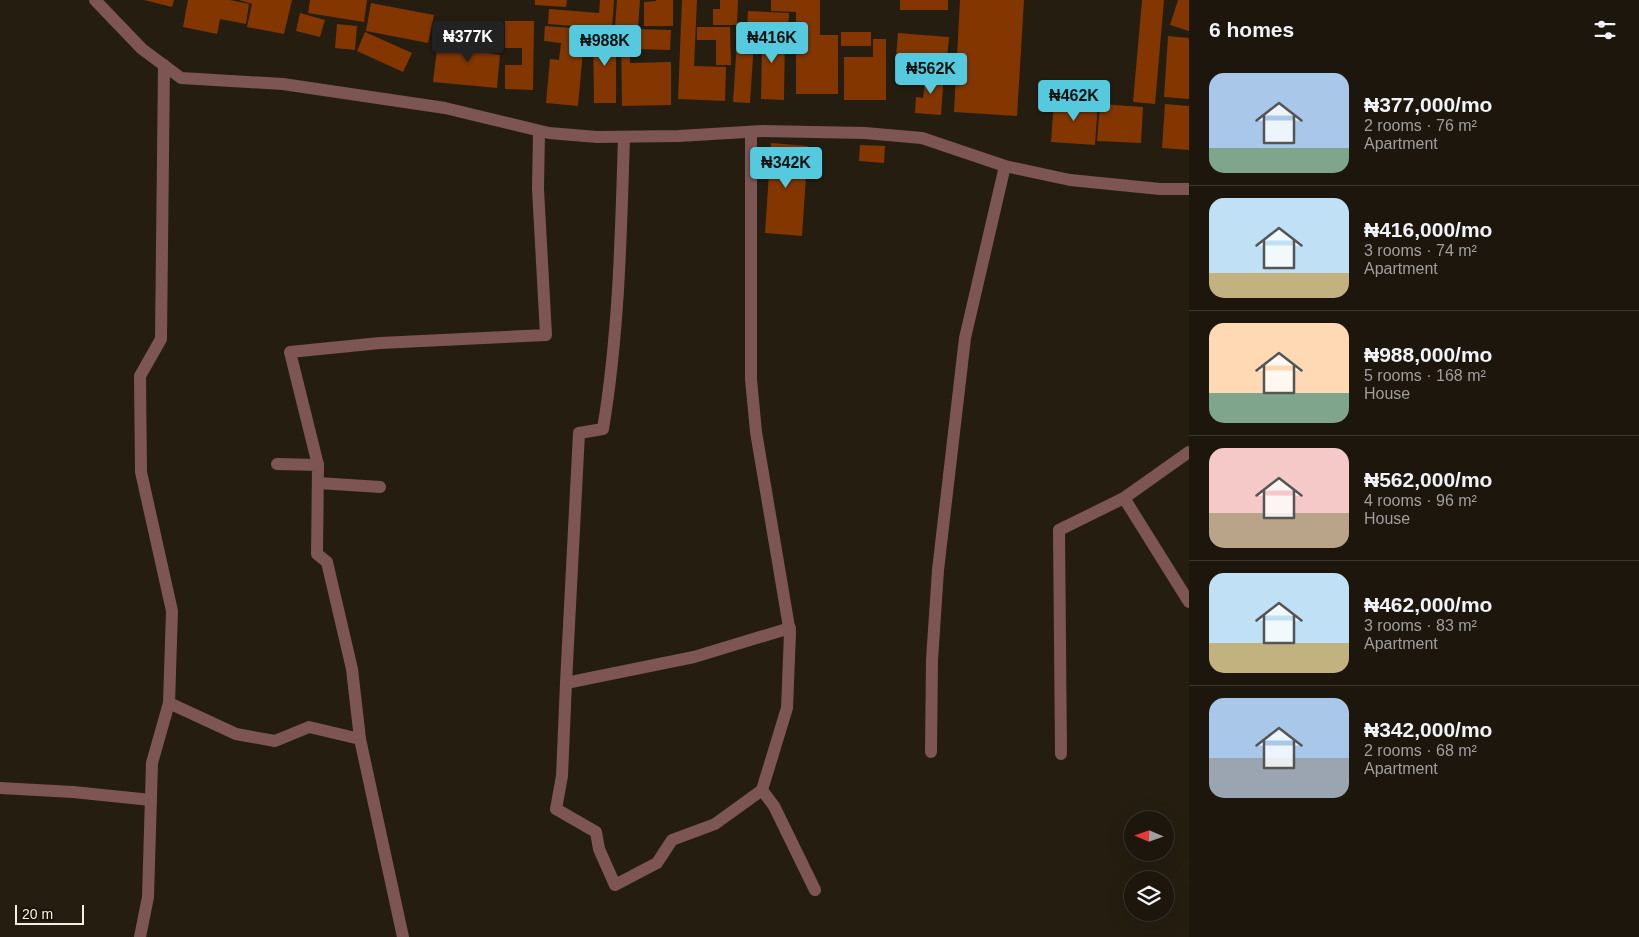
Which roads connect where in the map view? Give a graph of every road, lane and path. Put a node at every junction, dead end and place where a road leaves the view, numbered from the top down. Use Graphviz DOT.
graph roads {
  1 [pos="95,0"];
  2 [pos="164,65"];
  3 [pos="539,131"];
  4 [pos="751,132"];
  5 [pos="624,137"];
  6 [pos="1005,166"];
  7 [pos="1189,189"];
  8 [pos="1189,452"];
  9 [pos="277,464"];
  10 [pos="318,465"];
  11 [pos="318,483"];
  12 [pos="380,488"];
  13 [pos="1124,498"];
  14 [pos="1189,602"];
  15 [pos="790,628"];
  16 [pos="566,683"];
  17 [pos="169,703"];
  18 [pos="360,739"];
  19 [pos="931,752"];
  20 [pos="1061,754"];
  21 [pos="0,788"];
  22 [pos="762,790"];
  23 [pos="151,800"];
  24 [pos="815,890"];
  25 [pos="140,937"];
  26 [pos="403,937"];
  1 -- 2 [label="street"];
  2 -- 3 [label="street"];
  2 -- 17 [label="street"];
  3 -- 5 [label="street"];
  3 -- 10 [label="street"];
  4 -- 5 [label="street"];
  4 -- 6 [label="street"];
  4 -- 15 [label="street"];
  5 -- 16 [label="street"];
  6 -- 7 [label="street"];
  6 -- 19 [label="street"];
  8 -- 13 [label="street"];
  9 -- 10 [label="street"];
  10 -- 11 [label="street"];
  11 -- 12 [label="street"];
  11 -- 18 [label="street"];
  13 -- 14 [label="street"];
  13 -- 20 [label="street"];
  15 -- 16 [label="street"];
  15 -- 22 [label="street"];
  16 -- 22 [label="street"];
  17 -- 18 [label="street"];
  17 -- 23 [label="street"];
  18 -- 26 [label="street"];
  21 -- 23 [label="street"];
  22 -- 24 [label="street"];
  23 -- 25 [label="street"];
}
